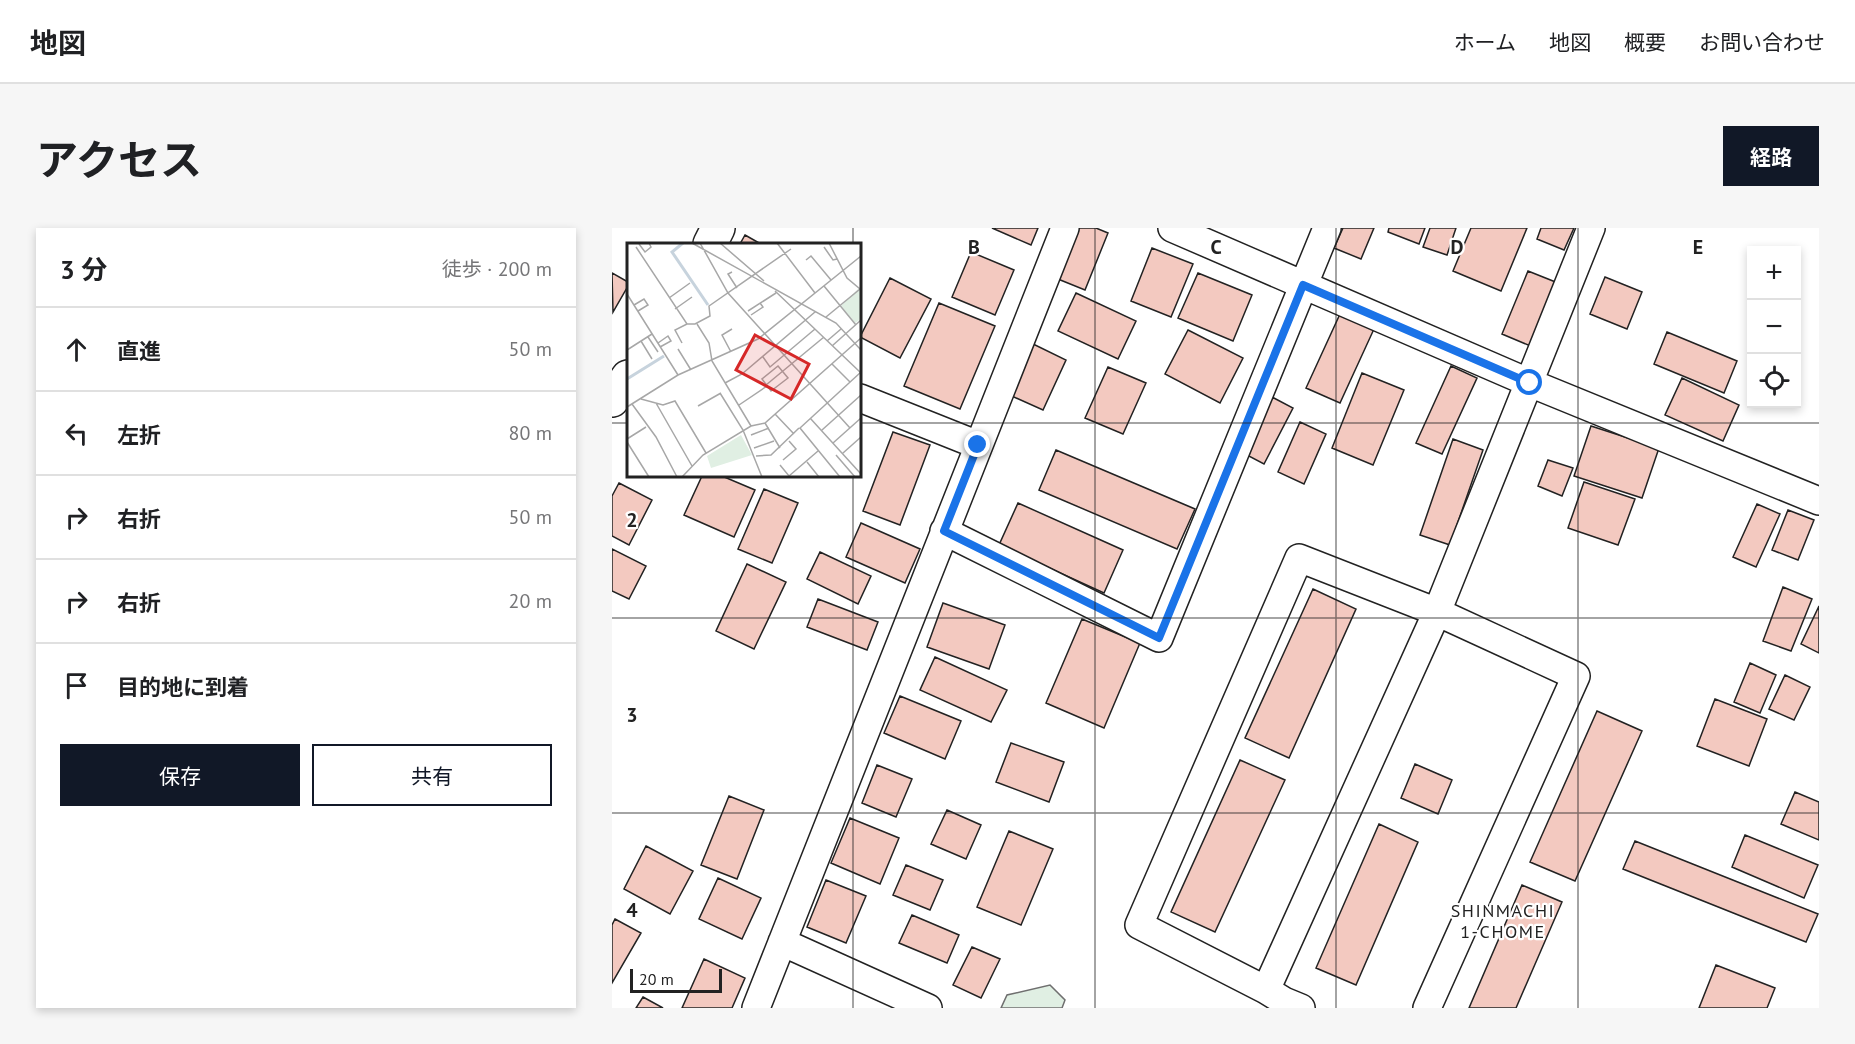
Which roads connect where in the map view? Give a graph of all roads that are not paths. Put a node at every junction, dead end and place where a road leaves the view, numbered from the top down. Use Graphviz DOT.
graph roads {
  1 [pos="718,228"];
  2 [pos="1065,228"];
  3 [pos="1172,228"];
  4 [pos="1327,228"];
  5 [pos="1591,228"];
  6 [pos="710,243"];
  7 [pos="1303,285"];
  8 [pos="627,378"];
  9 [pos="1530,383"];
  10 [pos="861,398"];
  11 [pos="612,400"];
  12 [pos="978,445"];
  13 [pos="1819,501"];
  14 [pos="944,531"];
  15 [pos="1437,612"];
  16 [pos="782,942"];
  17 [pos="1283,1002"];
  18 [pos="756,1008"];
  19 [pos="928,1008"];
  20 [pos="1427,1008"];
  1 -- 6 [label="street"];
  2 -- 12 [label="street"];
  3 -- 7 [label="street"];
  4 -- 7 [label="street"];
  5 -- 9 [label="street"];
  7 -- 9 [label="street"];
  7 -- 14 [label="street"];
  8 -- 11 [label="street"];
  9 -- 13 [label="street"];
  9 -- 15 [label="street"];
  10 -- 12 [label="street"];
  12 -- 14 [label="street"];
  14 -- 16 [label="street"];
  15 -- 17 [label="street"];
  15 -- 17 [label="street"];
  15 -- 20 [label="street"];
  16 -- 18 [label="street"];
  16 -- 19 [label="street"];
}
